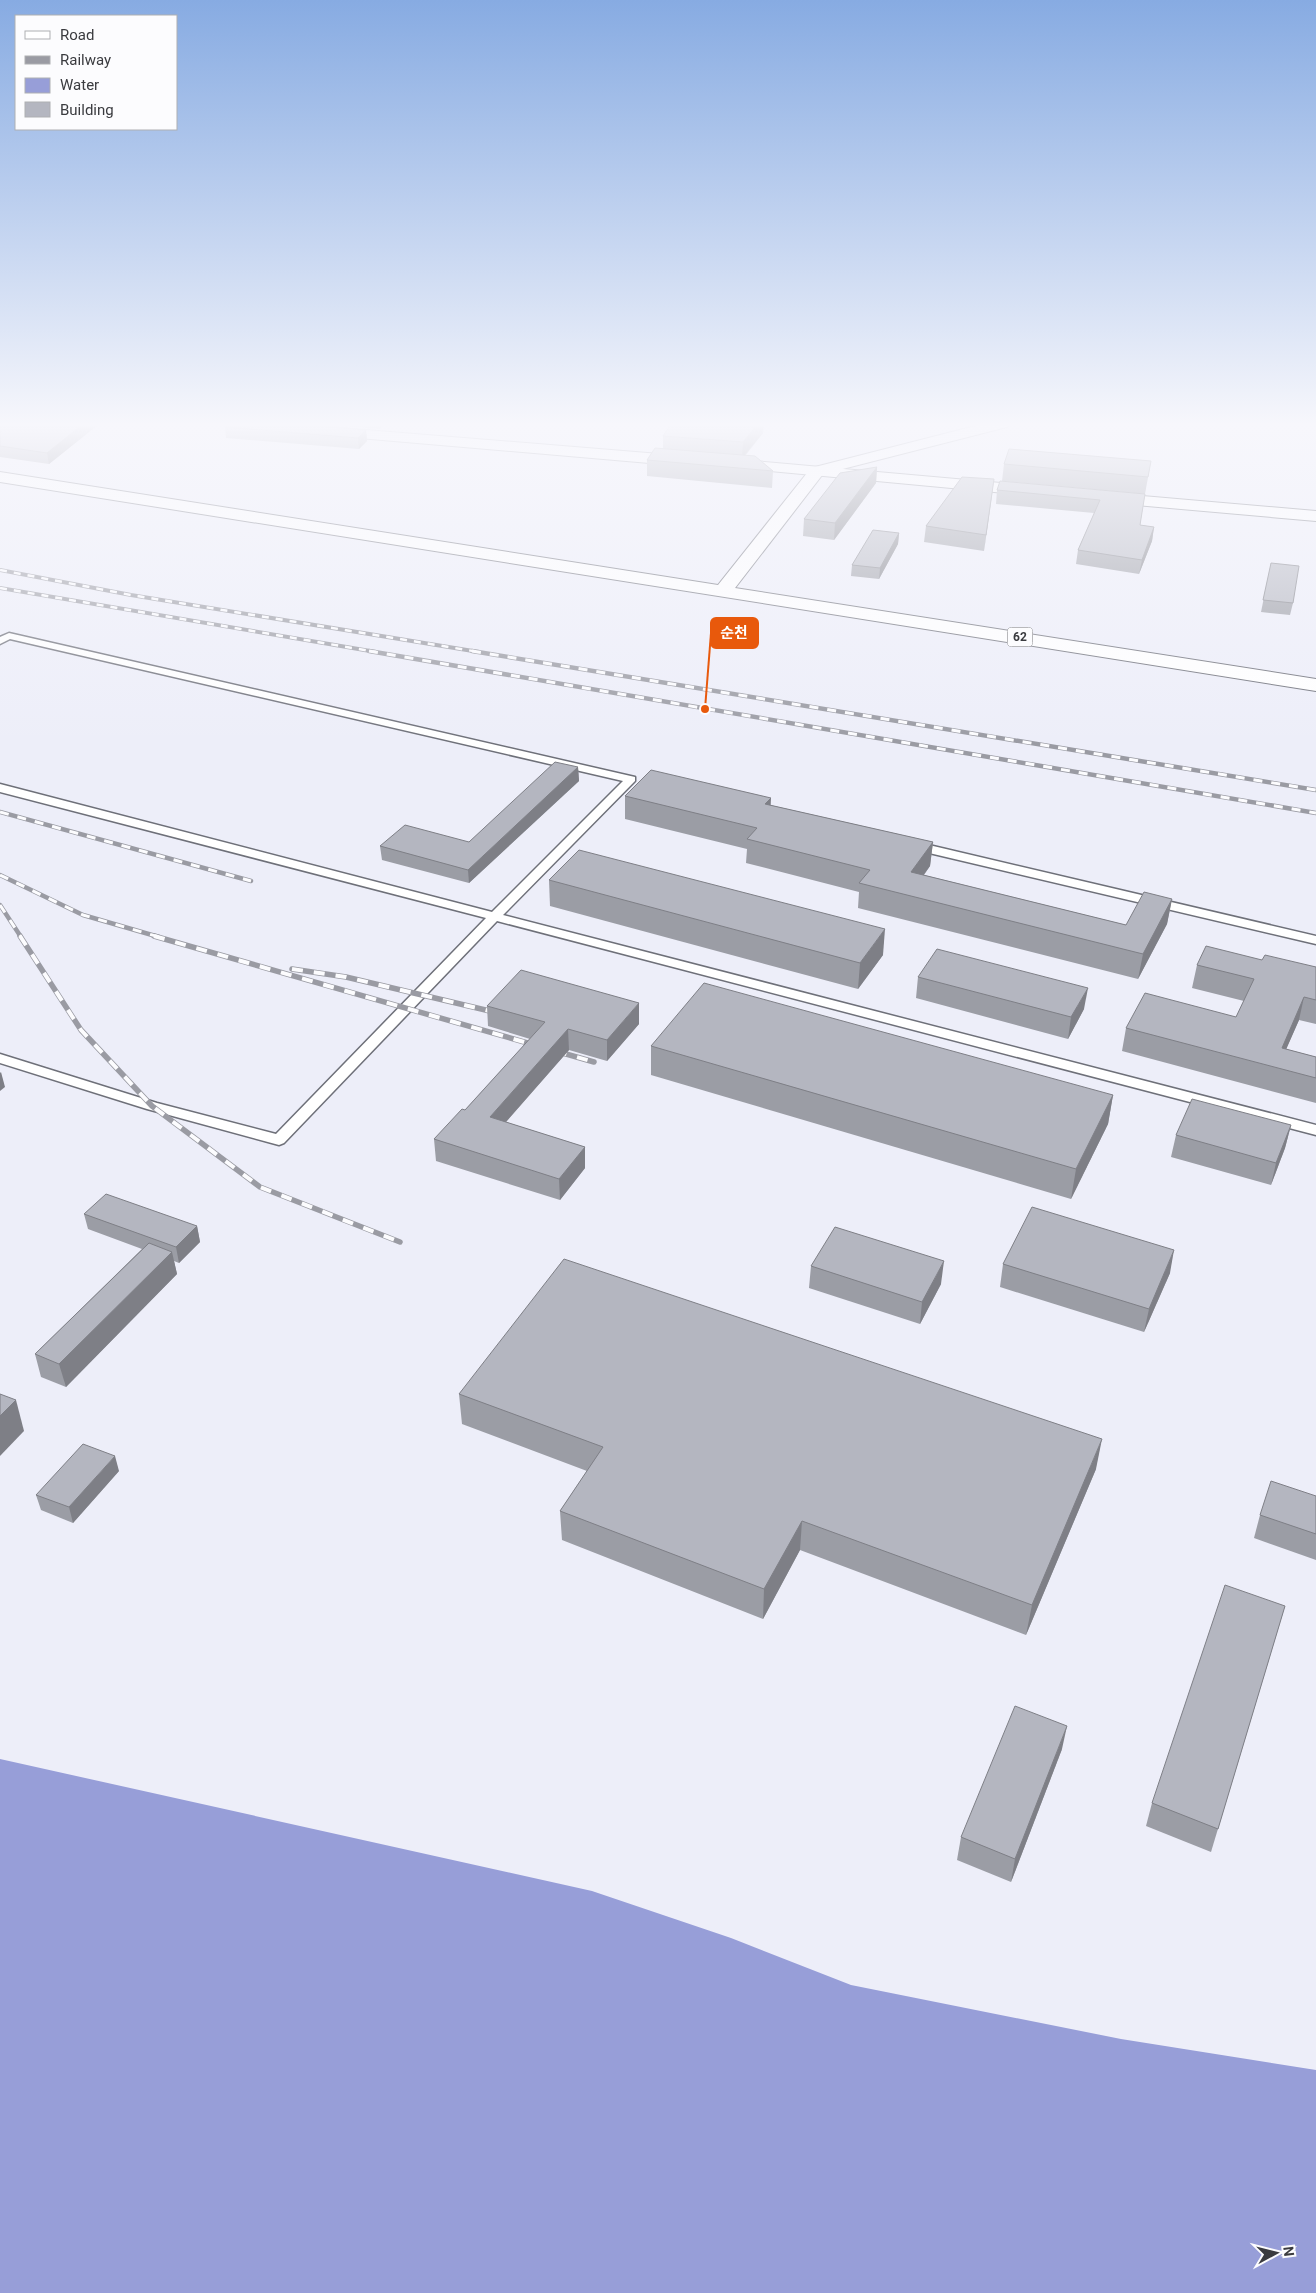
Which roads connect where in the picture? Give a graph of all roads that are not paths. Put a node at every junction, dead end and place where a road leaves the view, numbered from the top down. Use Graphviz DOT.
graph roads {
  1 [pos="346,531"];
  2 [pos="770,531"];
  3 [pos="724,590"];
  4 [pos="0,641"];
  5 [pos="1316,685"];
  6 [pos="0,788"];
  7 [pos="901,842"];
  8 [pos="495,916"];
  9 [pos="1316,940"];
  10 [pos="0,1058"];
  11 [pos="1316,1130"];
  1 -- 3 [label="main road"];
  2 -- 3 [label="main road"];
  3 -- 5 [label="main road, 62"];
  4 -- 8 [label="lane"];
  6 -- 8 [label="lane"];
  7 -- 9 [label="lane"];
  8 -- 10 [label="lane"];
  8 -- 11 [label="lane"];
}
